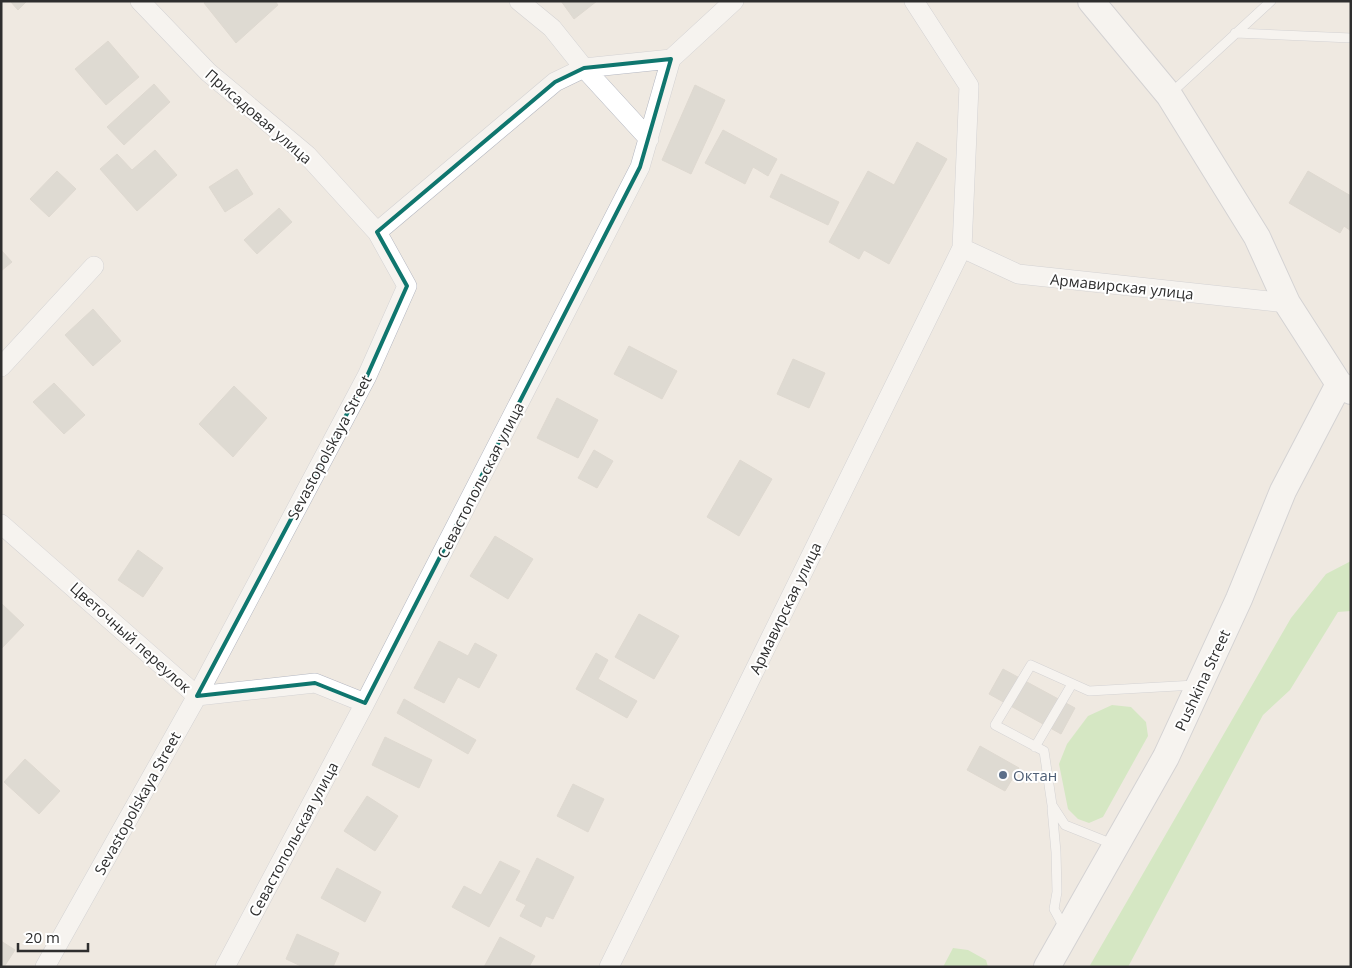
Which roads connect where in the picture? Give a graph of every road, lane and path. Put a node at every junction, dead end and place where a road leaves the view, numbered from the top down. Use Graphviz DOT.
graph roads {
  1 [pos="140,1"];
  2 [pos="519,1"];
  3 [pos="734,1"];
  4 [pos="914,1"];
  5 [pos="1091,1"];
  6 [pos="1271,1"];
  7 [pos="1235,33"];
  8 [pos="1351,38"];
  9 [pos="670,59"];
  10 [pos="584,68"];
  11 [pos="1169,95"];
  12 [pos="649,138"];
  13 [pos="377,232"];
  14 [pos="962,248"];
  15 [pos="94,266"];
  16 [pos="1287,303"];
  17 [pos="1,367"];
  18 [pos="1345,388"];
  19 [pos="1,524"];
  20 [pos="1072,684"];
  21 [pos="1200,684"];
  22 [pos="196,696"];
  23 [pos="365,703"];
  24 [pos="1035,747"];
  25 [pos="1052,805"];
  26 [pos="1116,845"];
  27 [pos="1066,933"];
  28 [pos="45,967"];
  29 [pos="225,967"];
  30 [pos="608,967"];
  31 [pos="1047,967"];
  1 -- 13 [label="street, Присадовая улица"];
  2 -- 10 [label="street"];
  3 -- 9 [label="street"];
  4 -- 14 [label="street, Армавирская улица"];
  5 -- 11 [label="main road"];
  6 -- 7 [label="lane"];
  7 -- 8 [label="lane"];
  7 -- 11 [label="lane"];
  9 -- 10 [label="street"];
  9 -- 12 [label="street, Севастопольская улица"];
  10 -- 12 [label="street"];
  10 -- 13 [label="street"];
  11 -- 16 [label="main road"];
  12 -- 23 [label="street, Севастопольская улица"];
  13 -- 22 [label="street, Sevastopolskaya Street"];
  14 -- 16 [label="street, Армавирская улица"];
  14 -- 30 [label="street, Армавирская улица"];
  15 -- 17 [label="street"];
  16 -- 18 [label="main road"];
  18 -- 21 [label="main road, Pushkina Street"];
  19 -- 22 [label="street, Цветочный переулок"];
  20 -- 21 [label="lane"];
  20 -- 24 [label="lane"];
  20 -- 24 [label="lane"];
  21 -- 26 [label="main road, Pushkina Street"];
  22 -- 23 [label="street, Цветочный переулок"];
  22 -- 28 [label="street, Sevastopolskaya Street"];
  23 -- 29 [label="street, Севастопольская улица"];
  24 -- 25 [label="lane"];
  25 -- 26 [label="lane"];
  25 -- 27 [label="lane"];
  26 -- 27 [label="main road, Pushkina Street"];
  27 -- 31 [label="main road, Pushkina Street"];
}
